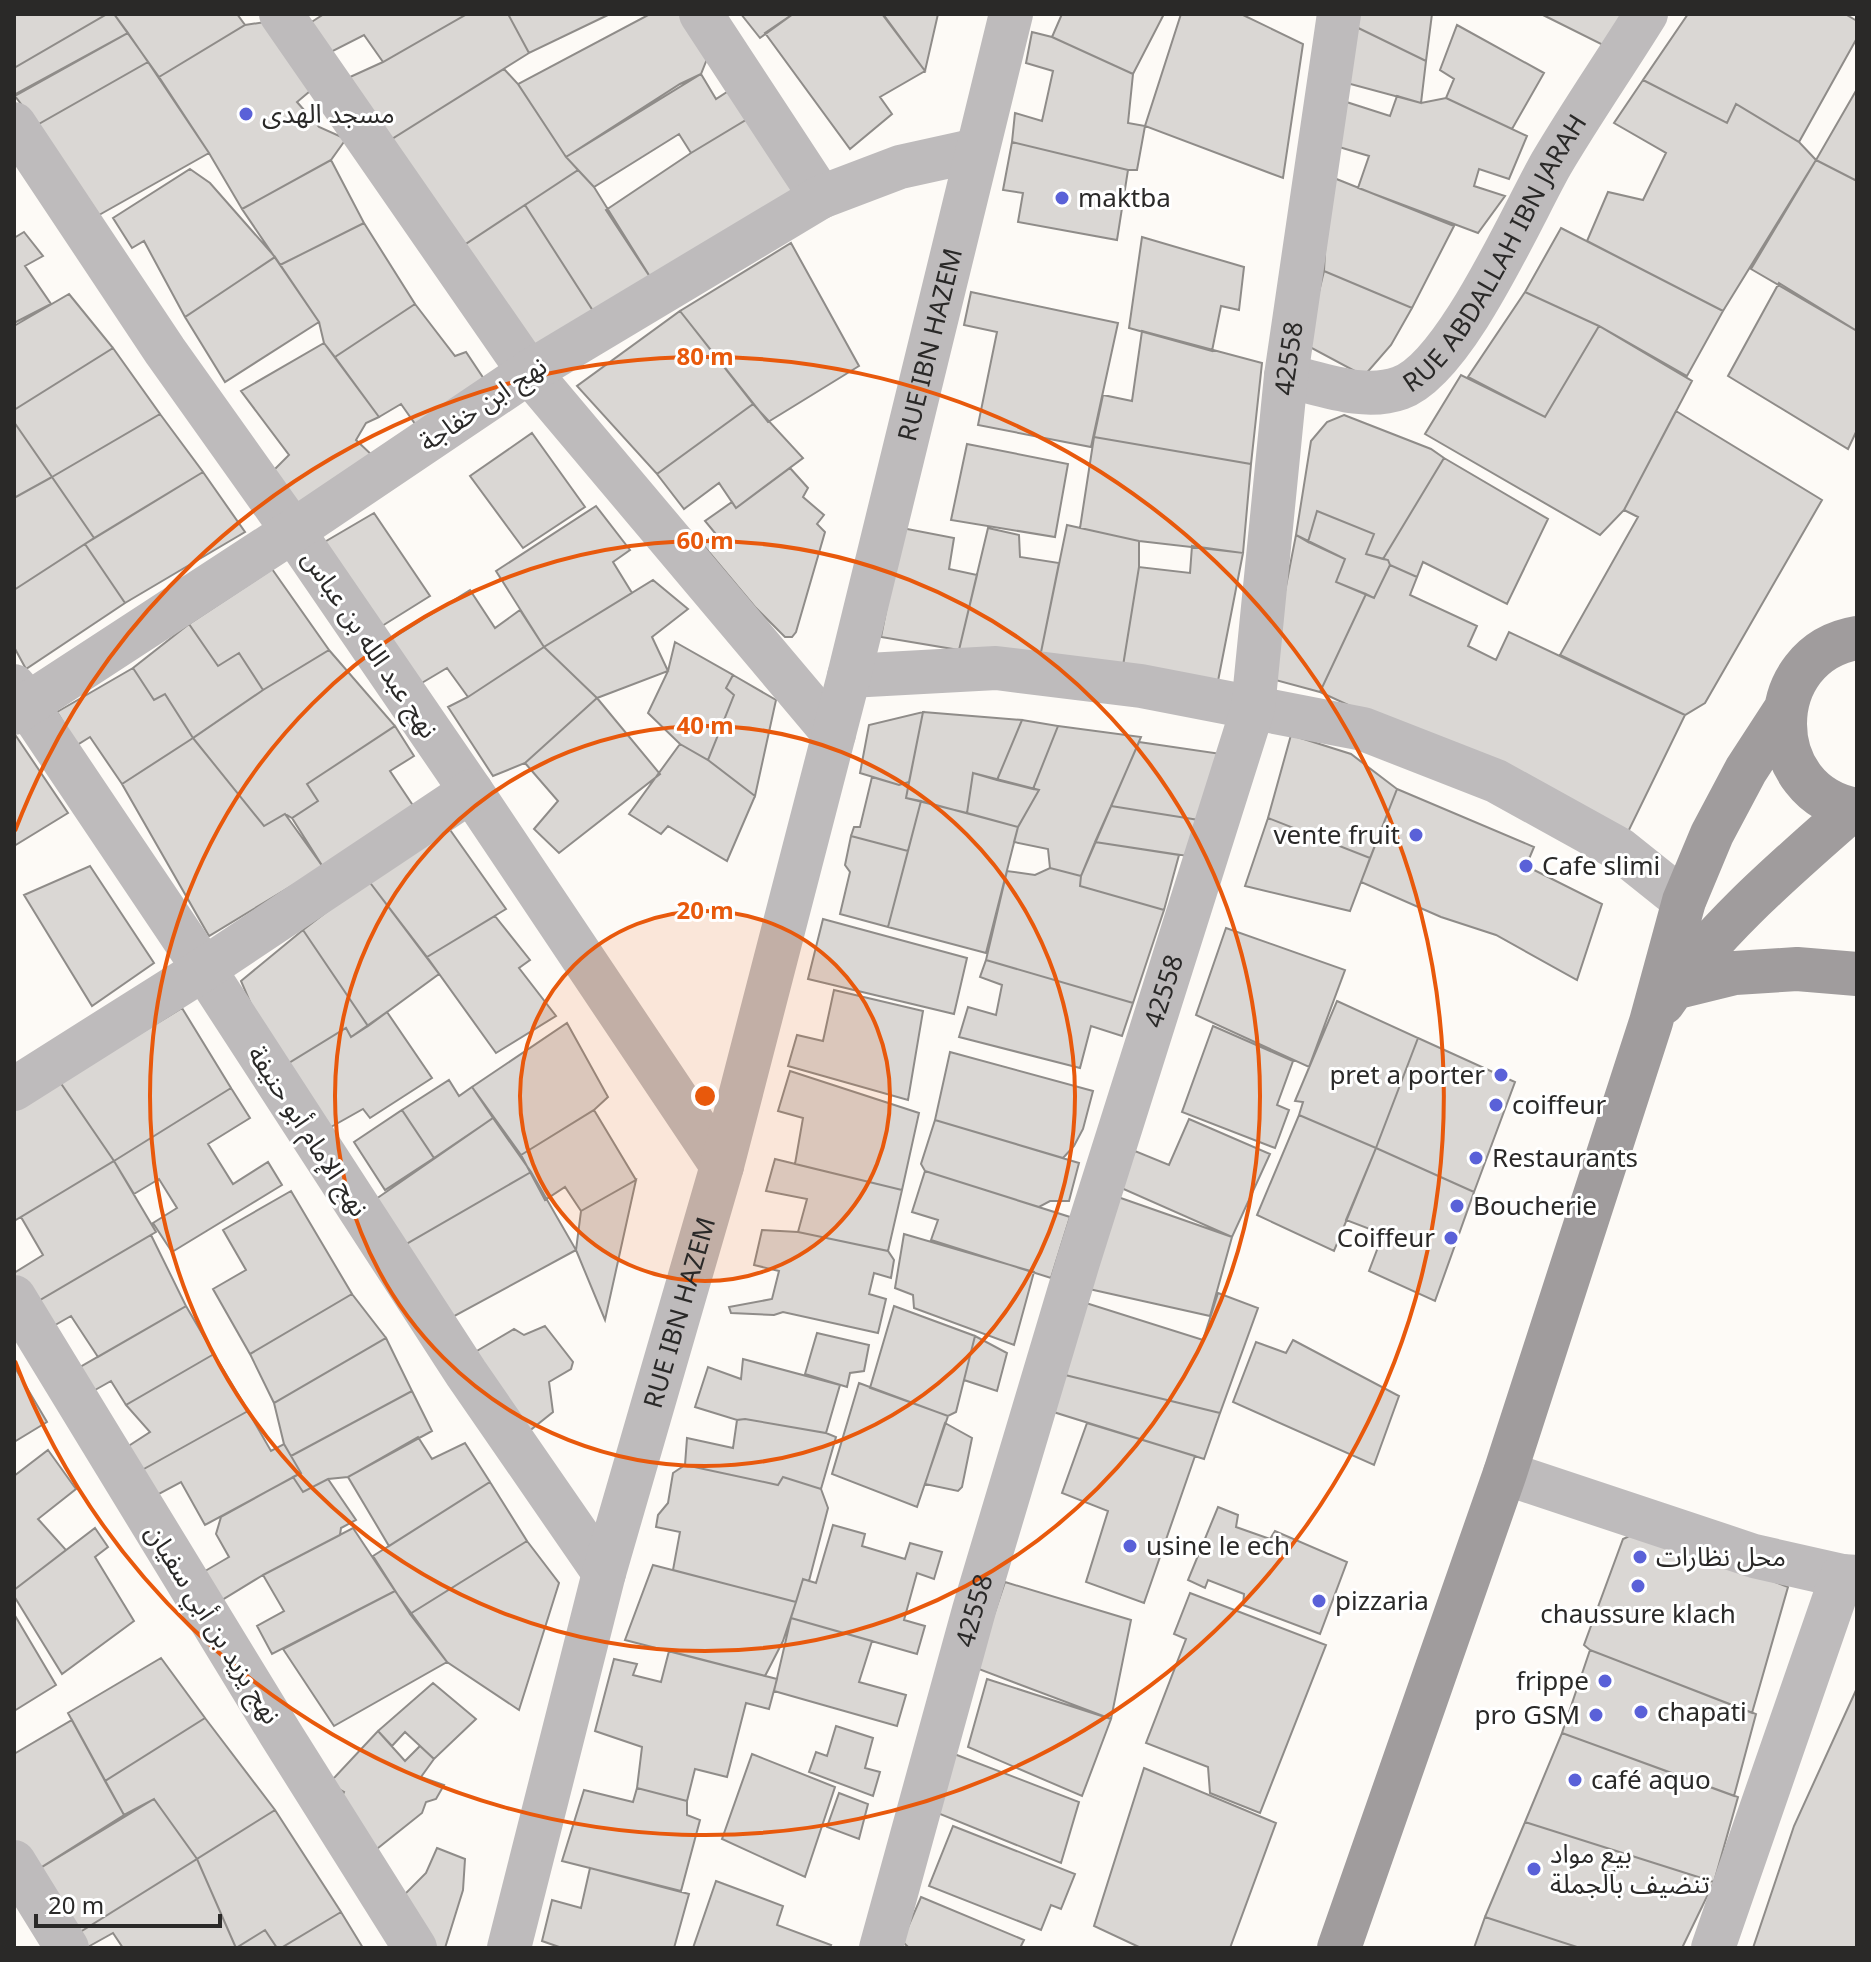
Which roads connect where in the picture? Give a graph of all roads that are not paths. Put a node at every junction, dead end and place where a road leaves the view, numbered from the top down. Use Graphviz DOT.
graph roads {
  1 [pos="281,14"];
  2 [pos="701,14"];
  3 [pos="1011,14"];
  4 [pos="1339,14"];
  5 [pos="1646,14"];
  6 [pos="14,124"];
  7 [pos="977,150"];
  8 [pos="821,197"];
  9 [pos="529,372"];
  10 [pos="1286,376"];
  11 [pos="293,531"];
  12 [pos="1850,632"];
  13 [pos="849,676"];
  14 [pos="18,701"];
  15 [pos="1253,708"];
  16 [pos="1785,710"];
  17 [pos="834,734"];
  18 [pos="471,791"];
  19 [pos="1855,809"];
  20 [pos="1684,901"];
  21 [pos="204,969"];
  22 [pos="1857,974"];
  23 [pos="1662,1005"];
  24 [pos="14,1089"];
  25 [pos="722,1166"];
  26 [pos="18,1315"];
  27 [pos="1505,1473"];
  28 [pos="604,1573"];
  29 [pos="1850,1577"];
  30 [pos="14,1862"];
  31 [pos="67,1948"];
  32 [pos="415,1948"];
  33 [pos="509,1948"];
  34 [pos="881,1948"];
  35 [pos="1339,1948"];
  36 [pos="1713,1948"];
  1 -- 9 [label="street"];
  2 -- 8 [label="street"];
  3 -- 7 [label="street, RUE IBN HAZEM"];
  4 -- 10 [label="street, 42558"];
  5 -- 10 [label="street, RUE ABDALLAH IBN JARAH"];
  6 -- 11 [label="street, نهج عبد الله بن عباس"];
  7 -- 8 [label="street, نهج ابن خفاجة"];
  7 -- 13 [label="street, RUE IBN HAZEM"];
  8 -- 9 [label="street, نهج ابن خفاجة"];
  9 -- 11 [label="street, نهج ابن خفاجة"];
  9 -- 17 [label="street"];
  10 -- 15 [label="street, 42558"];
  11 -- 14 [label="street, نهج ابن خفاجة"];
  11 -- 18 [label="street, نهج عبد الله بن عباس"];
  12 -- 16 [label="main road"];
  13 -- 15 [label="street"];
  13 -- 17 [label="street, RUE IBN HAZEM"];
  14 -- 21 [label="street, نهج الإمام أبو حنيفة"];
  15 -- 20 [label="street"];
  15 -- 34 [label="street, 42558"];
  16 -- 19 [label="main road"];
  16 -- 20 [label="main road"];
  17 -- 25 [label="street, RUE IBN HAZEM"];
  18 -- 21 [label="street"];
  18 -- 25 [label="street, نهج عبد الله بن عباس"];
  19 -- 23 [label="main road"];
  20 -- 23 [label="main road"];
  21 -- 24 [label="street"];
  21 -- 28 [label="street, نهج الإمام أبو حنيفة"];
  22 -- 23 [label="main road"];
  23 -- 27 [label="main road"];
  25 -- 28 [label="street, RUE IBN HAZEM"];
  26 -- 32 [label="street, نهج يزيد بن أبي سفيان"];
  27 -- 29 [label="street"];
  27 -- 35 [label="main road"];
  28 -- 33 [label="street, RUE IBN HAZEM"];
  29 -- 36 [label="street"];
  30 -- 31 [label="street"];
}
